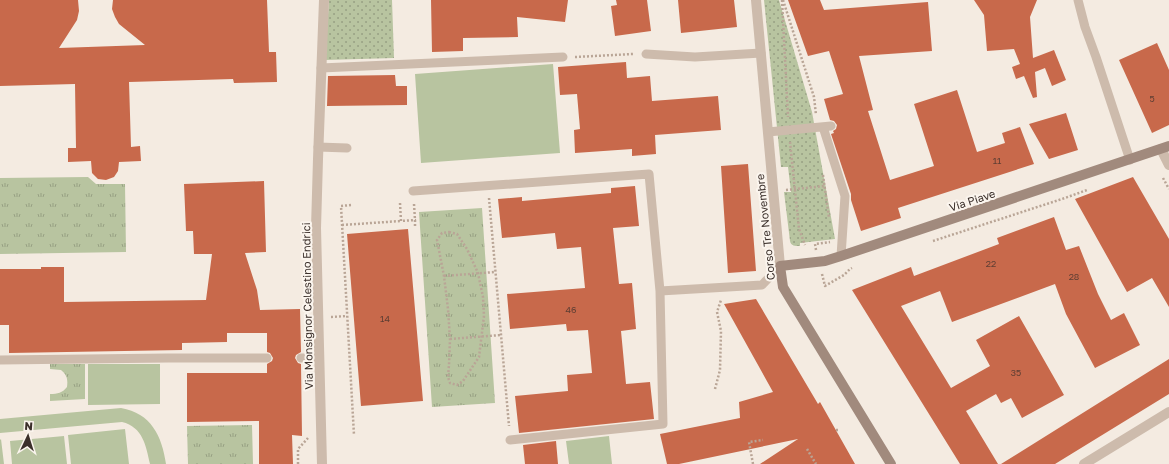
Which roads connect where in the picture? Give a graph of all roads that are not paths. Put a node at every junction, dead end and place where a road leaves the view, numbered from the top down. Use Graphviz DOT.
graph roads {
  1 [pos="324,0"];
  2 [pos="756,0"];
  3 [pos="1078,0"];
  4 [pos="760,53"];
  5 [pos="646,54"];
  6 [pos="563,57"];
  7 [pos="321,68"];
  8 [pos="768,132"];
  9 [pos="318,147"];
  10 [pos="347,148"];
  11 [pos="1165,148"];
  12 [pos="1130,160"];
  13 [pos="1169,165"];
  14 [pos="413,191"];
  15 [pos="841,256"];
  16 [pos="780,266"];
  17 [pos="660,291"];
  18 [pos="267,358"];
  19 [pos="301,358"];
  20 [pos="319,358"];
  21 [pos="0,360"];
  22 [pos="1169,412"];
  23 [pos="510,440"];
  24 [pos="322,464"];
  25 [pos="891,464"];
  26 [pos="1084,464"];
  1 -- 7 [label="street, Via Monsignor Celestino Endrici"];
  2 -- 4 [label="street, Corso Tre Novembre"];
  3 -- 12 [label="lane"];
  4 -- 5 [label="lane"];
  4 -- 8 [label="street, Corso Tre Novembre"];
  6 -- 7 [label="lane"];
  7 -- 9 [label="street, Via Monsignor Celestino Endrici"];
  8 -- 15 [label="lane"];
  8 -- 16 [label="street, Corso Tre Novembre"];
  9 -- 10 [label="lane"];
  9 -- 20 [label="street, Via Monsignor Celestino Endrici"];
  11 -- 12 [label="main road, Via Piave"];
  11 -- 13 [label="street"];
  12 -- 15 [label="main road, Via Piave"];
  14 -- 17 [label="lane"];
  15 -- 16 [label="main road, Via Piave"];
  16 -- 17 [label="lane"];
  16 -- 25 [label="main road, Corso Tre Novembre"];
  17 -- 23 [label="lane"];
  18 -- 21 [label="lane"];
  19 -- 20 [label="lane"];
  20 -- 24 [label="street, Via Monsignor Celestino Endrici"];
  22 -- 26 [label="street"];
}
